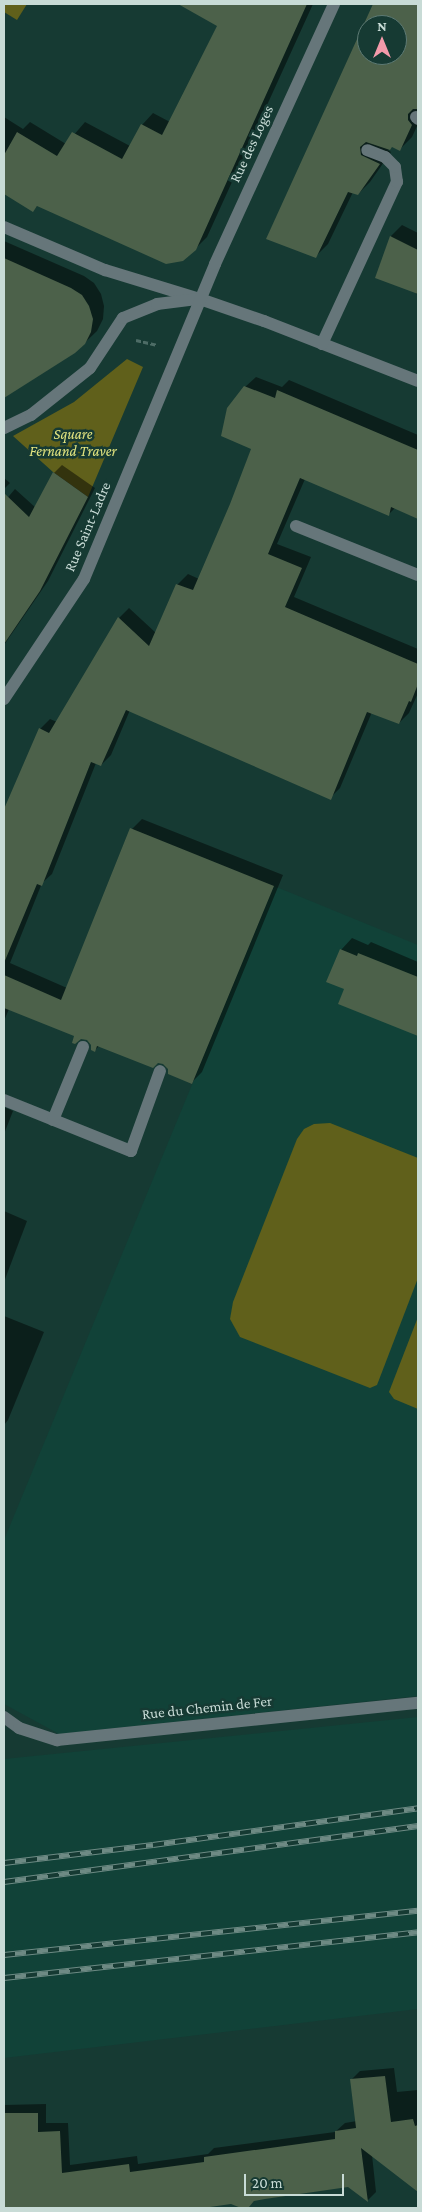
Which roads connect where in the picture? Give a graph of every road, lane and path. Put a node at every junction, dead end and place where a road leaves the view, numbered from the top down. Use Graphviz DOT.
graph roads {
  1 [pos="334,4"];
  2 [pos="367,150"];
  3 [pos="4,227"];
  4 [pos="200,299"];
  5 [pos="115,331"];
  6 [pos="322,344"];
  7 [pos="180,350"];
  8 [pos="418,381"];
  9 [pos="4,428"];
  10 [pos="296,526"];
  11 [pos="418,575"];
  12 [pos="4,699"];
  13 [pos="83,1047"];
  14 [pos="160,1071"];
  15 [pos="4,1100"];
  16 [pos="53,1120"];
  17 [pos="418,1703"];
  18 [pos="4,1717"];
  1 -- 4 [label="street, Rue des Loges"];
  2 -- 6 [label="street"];
  3 -- 4 [label="street"];
  4 -- 5 [label="street"];
  4 -- 6 [label="street"];
  4 -- 7 [label="street, Rue Saint-Ladre"];
  5 -- 7 [label="path"];
  5 -- 9 [label="street"];
  6 -- 8 [label="street"];
  7 -- 12 [label="street, Rue Saint-Ladre"];
  10 -- 11 [label="street"];
  13 -- 16 [label="street"];
  14 -- 16 [label="street"];
  15 -- 16 [label="street"];
  17 -- 18 [label="street, Rue du Chemin de Fer"];
}
